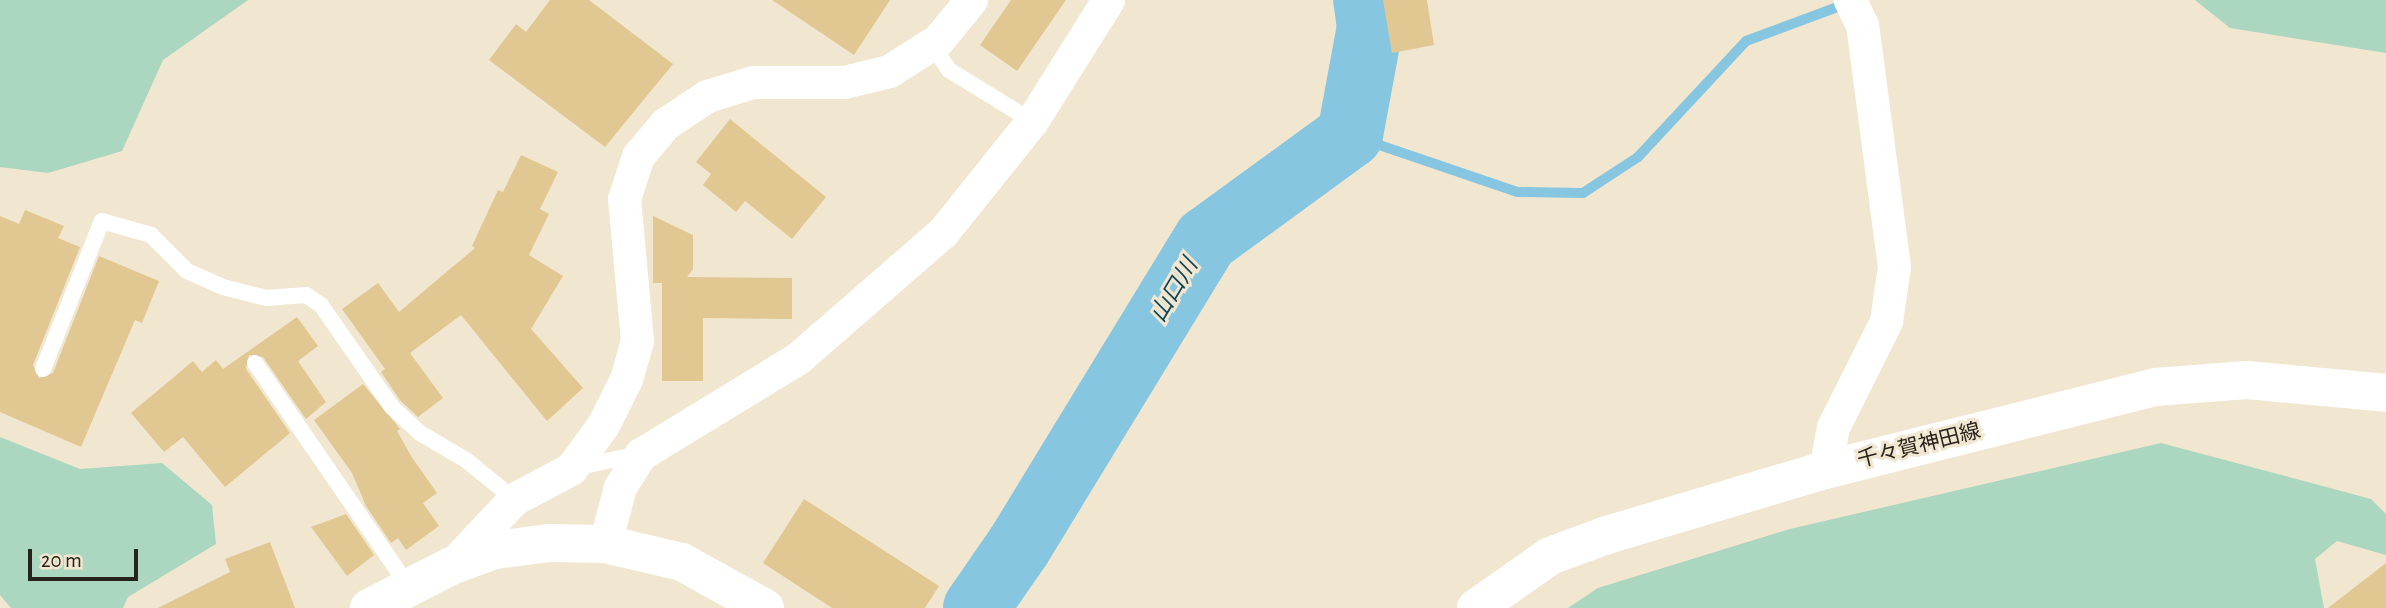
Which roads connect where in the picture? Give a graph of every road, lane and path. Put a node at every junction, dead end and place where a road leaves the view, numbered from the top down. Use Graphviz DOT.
graph roads {
  1 [pos="971,0"];
  2 [pos="1108,0"];
  3 [pos="1856,13"];
  4 [pos="938,40"];
  5 [pos="1032,121"];
  6 [pos="255,363"];
  7 [pos="43,369"];
  8 [pos="2386,393"];
  9 [pos="641,454"];
  10 [pos="571,469"];
  11 [pos="1825,470"];
  12 [pos="514,499"];
  13 [pos="605,544"];
  14 [pos="451,566"];
  15 [pos="409,587"];
  16 [pos="369,608"];
  17 [pos="765,608"];
  18 [pos="1476,608"];
  1 -- 4 [label="street"];
  2 -- 5 [label="street"];
  3 -- 11 [label="street"];
  4 -- 5 [label="lane"];
  4 -- 10 [label="street"];
  5 -- 9 [label="street"];
  6 -- 15 [label="lane"];
  7 -- 12 [label="lane"];
  8 -- 11 [label="main road, 千々賀神田線"];
  9 -- 10 [label="lane"];
  9 -- 13 [label="street"];
  10 -- 12 [label="street"];
  11 -- 18 [label="main road, 千々賀神田線"];
  12 -- 14 [label="street"];
  13 -- 14 [label="main road"];
  13 -- 17 [label="main road"];
  14 -- 15 [label="main road"];
  15 -- 16 [label="main road"];
}
